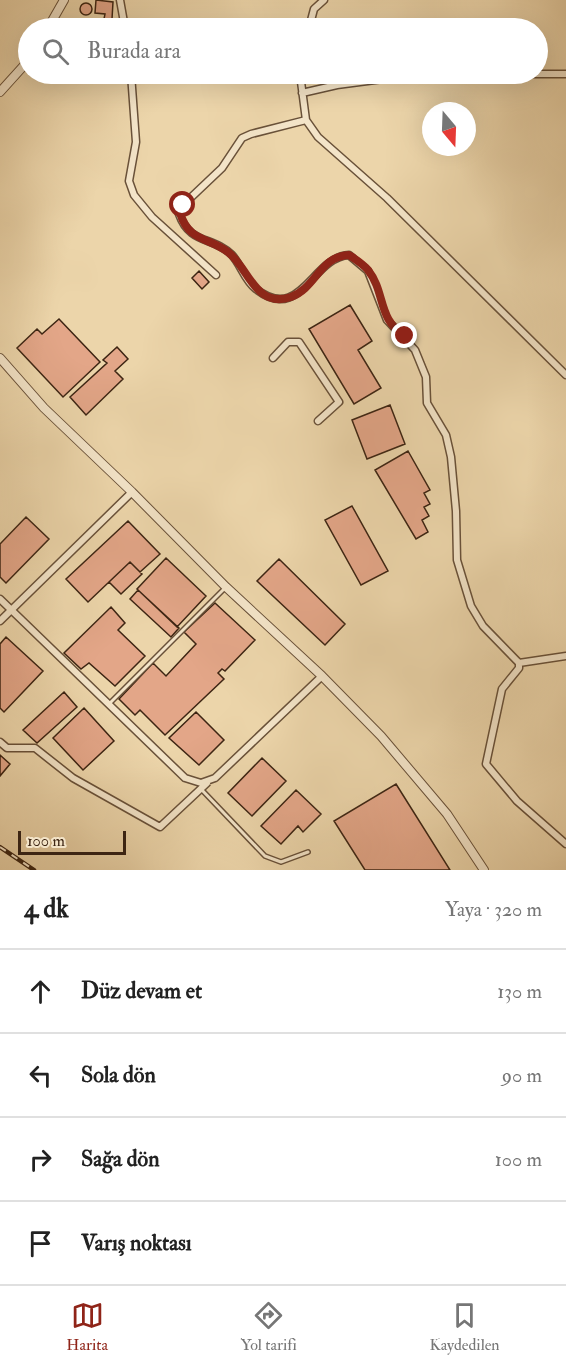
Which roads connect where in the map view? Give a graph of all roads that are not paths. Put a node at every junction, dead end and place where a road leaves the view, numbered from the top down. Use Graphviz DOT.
graph roads {
  1 [pos="64,0"];
  2 [pos="120,0"];
  3 [pos="324,0"];
  4 [pos="54,18"];
  5 [pos="123,18"];
  6 [pos="312,18"];
  7 [pos="18,72"];
  8 [pos="548,74"];
  9 [pos="566,74"];
  10 [pos="132,84"];
  11 [pos="301,84"];
  12 [pos="345,84"];
  13 [pos="0,92"];
  14 [pos="302,93"];
  15 [pos="306,120"];
  16 [pos="216,275"];
  17 [pos="0,358"];
  18 [pos="273,358"];
  19 [pos="566,375"];
  20 [pos="318,421"];
  21 [pos="132,492"];
  22 [pos="226,587"];
  23 [pos="0,599"];
  24 [pos="12,610"];
  25 [pos="0,621"];
  26 [pos="566,656"];
  27 [pos="519,663"];
  28 [pos="322,676"];
  29 [pos="108,705"];
  30 [pos="0,742"];
  31 [pos="207,783"];
  32 [pos="201,789"];
  33 [pos="566,844"];
  34 [pos="308,852"];
  35 [pos="484,870"];
  1 -- 4 [label="street"];
  2 -- 5 [label="street"];
  3 -- 6 [label="street"];
  7 -- 13 [label="street"];
  8 -- 9 [label="street"];
  10 -- 16 [label="street"];
  11 -- 14 [label="street"];
  12 -- 14 [label="street"];
  14 -- 15 [label="street"];
  15 -- 19 [label="street"];
  15 -- 27 [label="street"];
  17 -- 21 [label="street"];
  18 -- 20 [label="street"];
  21 -- 22 [label="street"];
  21 -- 24 [label="street"];
  22 -- 28 [label="street"];
  22 -- 29 [label="lane"];
  23 -- 24 [label="street"];
  24 -- 25 [label="street"];
  24 -- 29 [label="street"];
  26 -- 27 [label="street"];
  27 -- 33 [label="street"];
  28 -- 31 [label="street"];
  28 -- 35 [label="street"];
  29 -- 31 [label="street"];
  30 -- 32 [label="street"];
  31 -- 32 [label="street"];
  32 -- 34 [label="lane"];
}
